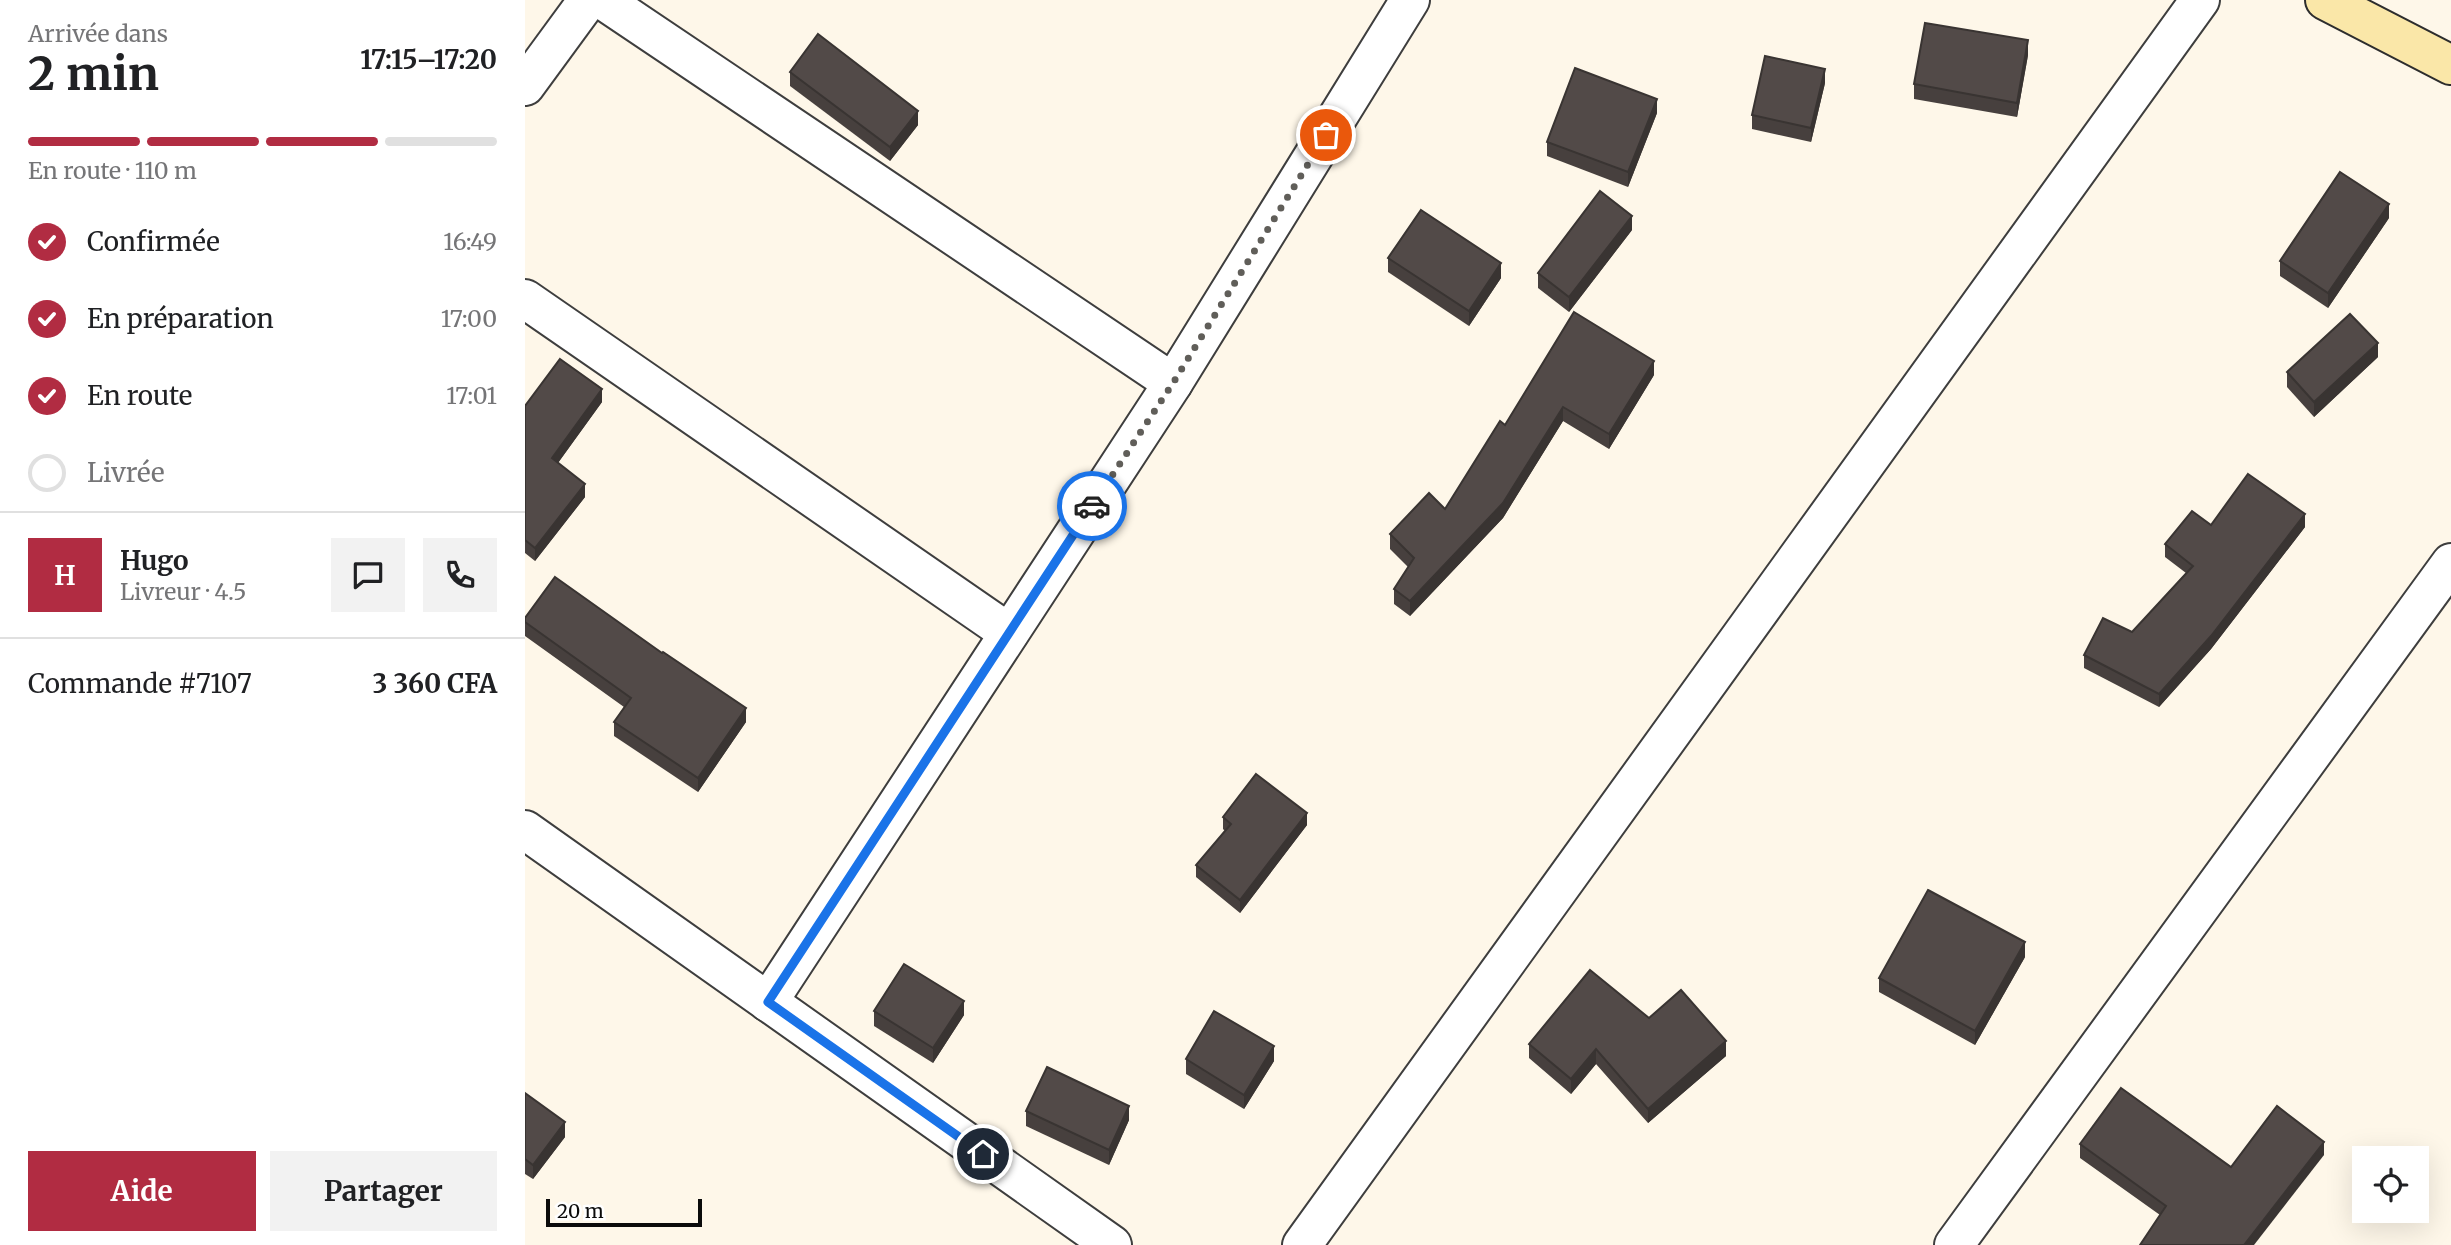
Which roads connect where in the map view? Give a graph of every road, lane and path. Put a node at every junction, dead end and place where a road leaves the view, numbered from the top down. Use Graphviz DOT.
graph roads {
  1 [pos="588,0"];
  2 [pos="603,0"];
  3 [pos="1410,0"];
  4 [pos="2200,0"];
  5 [pos="2325,0"];
  6 [pos="2451,65"];
  7 [pos="525,86"];
  8 [pos="525,299"];
  9 [pos="1173,383"];
  10 [pos="2451,563"];
  11 [pos="1009,633"];
  12 [pos="525,830"];
  13 [pos="768,1002"];
  14 [pos="1112,1245"];
  15 [pos="1302,1245"];
  16 [pos="1954,1245"];
  1 -- 7 [label="street"];
  2 -- 9 [label="street"];
  3 -- 9 [label="street"];
  4 -- 15 [label="street"];
  5 -- 6 [label="street"];
  8 -- 11 [label="street"];
  9 -- 11 [label="street"];
  10 -- 16 [label="street"];
  11 -- 13 [label="street"];
  12 -- 13 [label="street"];
  13 -- 14 [label="street"];
}
